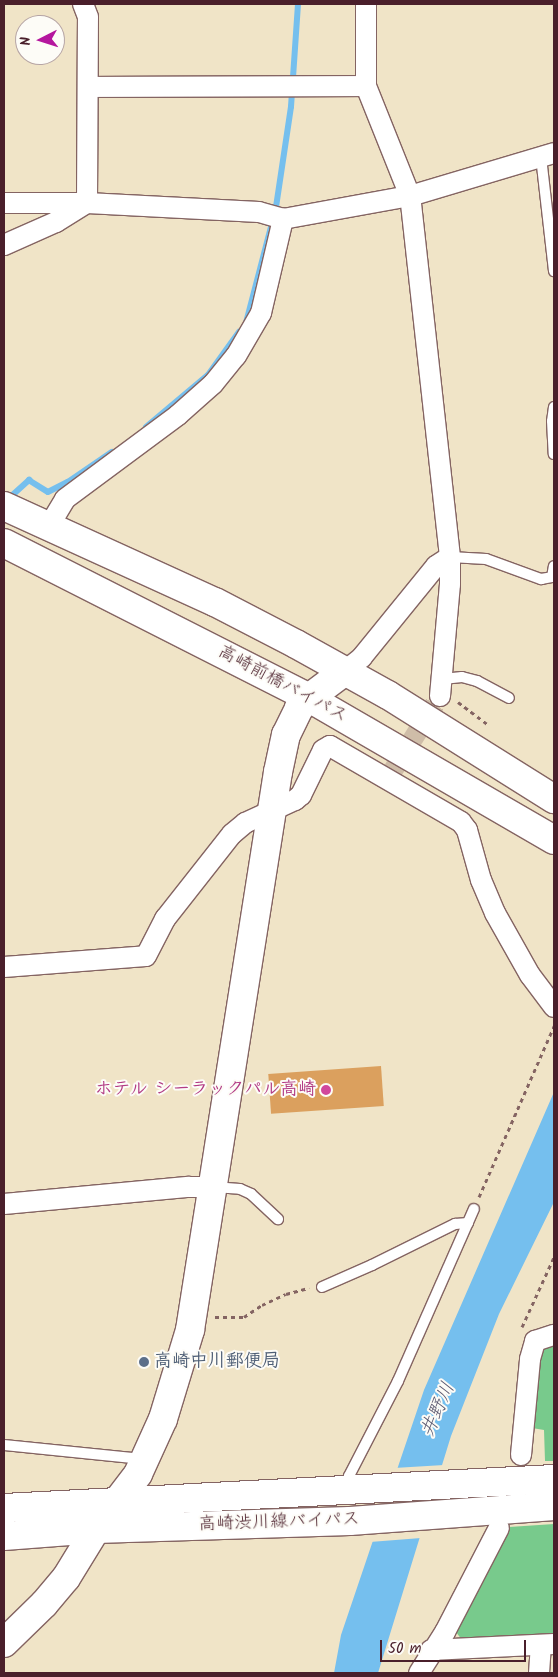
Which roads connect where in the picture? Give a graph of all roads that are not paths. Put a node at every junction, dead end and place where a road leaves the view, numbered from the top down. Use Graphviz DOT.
graph roads {
  1 [pos="83,4"];
  2 [pos="366,4"];
  3 [pos="366,86"];
  4 [pos="89,87"];
  5 [pos="548,155"];
  6 [pos="410,196"];
  7 [pos="4,203"];
  8 [pos="87,203"];
  9 [pos="283,219"];
  10 [pos="4,245"];
  11 [pos="554,271"];
  12 [pos="554,407"];
  13 [pos="554,454"];
  14 [pos="4,506"];
  15 [pos="49,526"];
  16 [pos="5,548"];
  17 [pos="450,558"];
  18 [pos="554,566"];
  19 [pos="345,671"];
  20 [pos="445,691"];
  21 [pos="309,698"];
  22 [pos="509,698"];
  23 [pos="554,799"];
  24 [pos="272,810"];
  25 [pos="554,840"];
  26 [pos="4,967"];
  27 [pos="554,1007"];
  28 [pos="212,1187"];
  29 [pos="4,1204"];
  30 [pos="474,1209"];
  31 [pos="278,1220"];
  32 [pos="468,1223"];
  33 [pos="322,1287"];
  34 [pos="554,1335"];
  35 [pos="4,1445"];
  36 [pos="521,1455"];
  37 [pos="146,1459"];
  38 [pos="554,1479"];
  39 [pos="353,1490"];
  40 [pos="117,1501"];
  41 [pos="554,1506"];
  42 [pos="4,1508"];
  43 [pos="499,1528"];
  44 [pos="96,1529"];
  45 [pos="4,1536"];
  46 [pos="4,1643"];
  47 [pos="548,1645"];
  48 [pos="432,1650"];
  49 [pos="419,1673"];
  50 [pos="539,1673"];
  1 -- 4 [label="street"];
  2 -- 3 [label="street"];
  3 -- 4 [label="street"];
  3 -- 6 [label="street"];
  4 -- 8 [label="street"];
  5 -- 6 [label="street"];
  5 -- 11 [label="lane"];
  6 -- 9 [label="street"];
  6 -- 17 [label="street"];
  7 -- 8 [label="street"];
  8 -- 9 [label="street"];
  8 -- 10 [label="street"];
  9 -- 15 [label="street"];
  12 -- 13 [label="lane"];
  14 -- 15 [label="main road"];
  15 -- 19 [label="main road"];
  16 -- 21 [label="main road, 高崎前橋バイパス"];
  17 -- 18 [label="lane"];
  17 -- 19 [label="street"];
  17 -- 20 [label="street"];
  19 -- 21 [label="main road"];
  19 -- 23 [label="main road"];
  20 -- 22 [label="lane"];
  21 -- 24 [label="main road"];
  21 -- 25 [label="main road, 高崎前橋バイパス"];
  24 -- 26 [label="street"];
  24 -- 27 [label="street"];
  24 -- 28 [label="main road"];
  28 -- 29 [label="street"];
  28 -- 31 [label="lane"];
  28 -- 37 [label="main road"];
  30 -- 32 [label="lane"];
  32 -- 33 [label="lane"];
  32 -- 39 [label="lane"];
  34 -- 36 [label="street"];
  35 -- 37 [label="lane"];
  37 -- 40 [label="main road"];
  38 -- 39 [label="main road, 高崎渋川線バイパス"];
  39 -- 40 [label="main road, 高崎渋川線バイパス"];
  40 -- 42 [label="main road, 高崎渋川線バイパス"];
  40 -- 44 [label="main road"];
  41 -- 44 [label="main road, 高崎渋川線バイパス"];
  43 -- 48 [label="street"];
  44 -- 45 [label="main road, 高崎渋川線バイパス"];
  44 -- 46 [label="main road"];
  47 -- 48 [label="street"];
  47 -- 50 [label="street"];
  48 -- 49 [label="street"];
}
